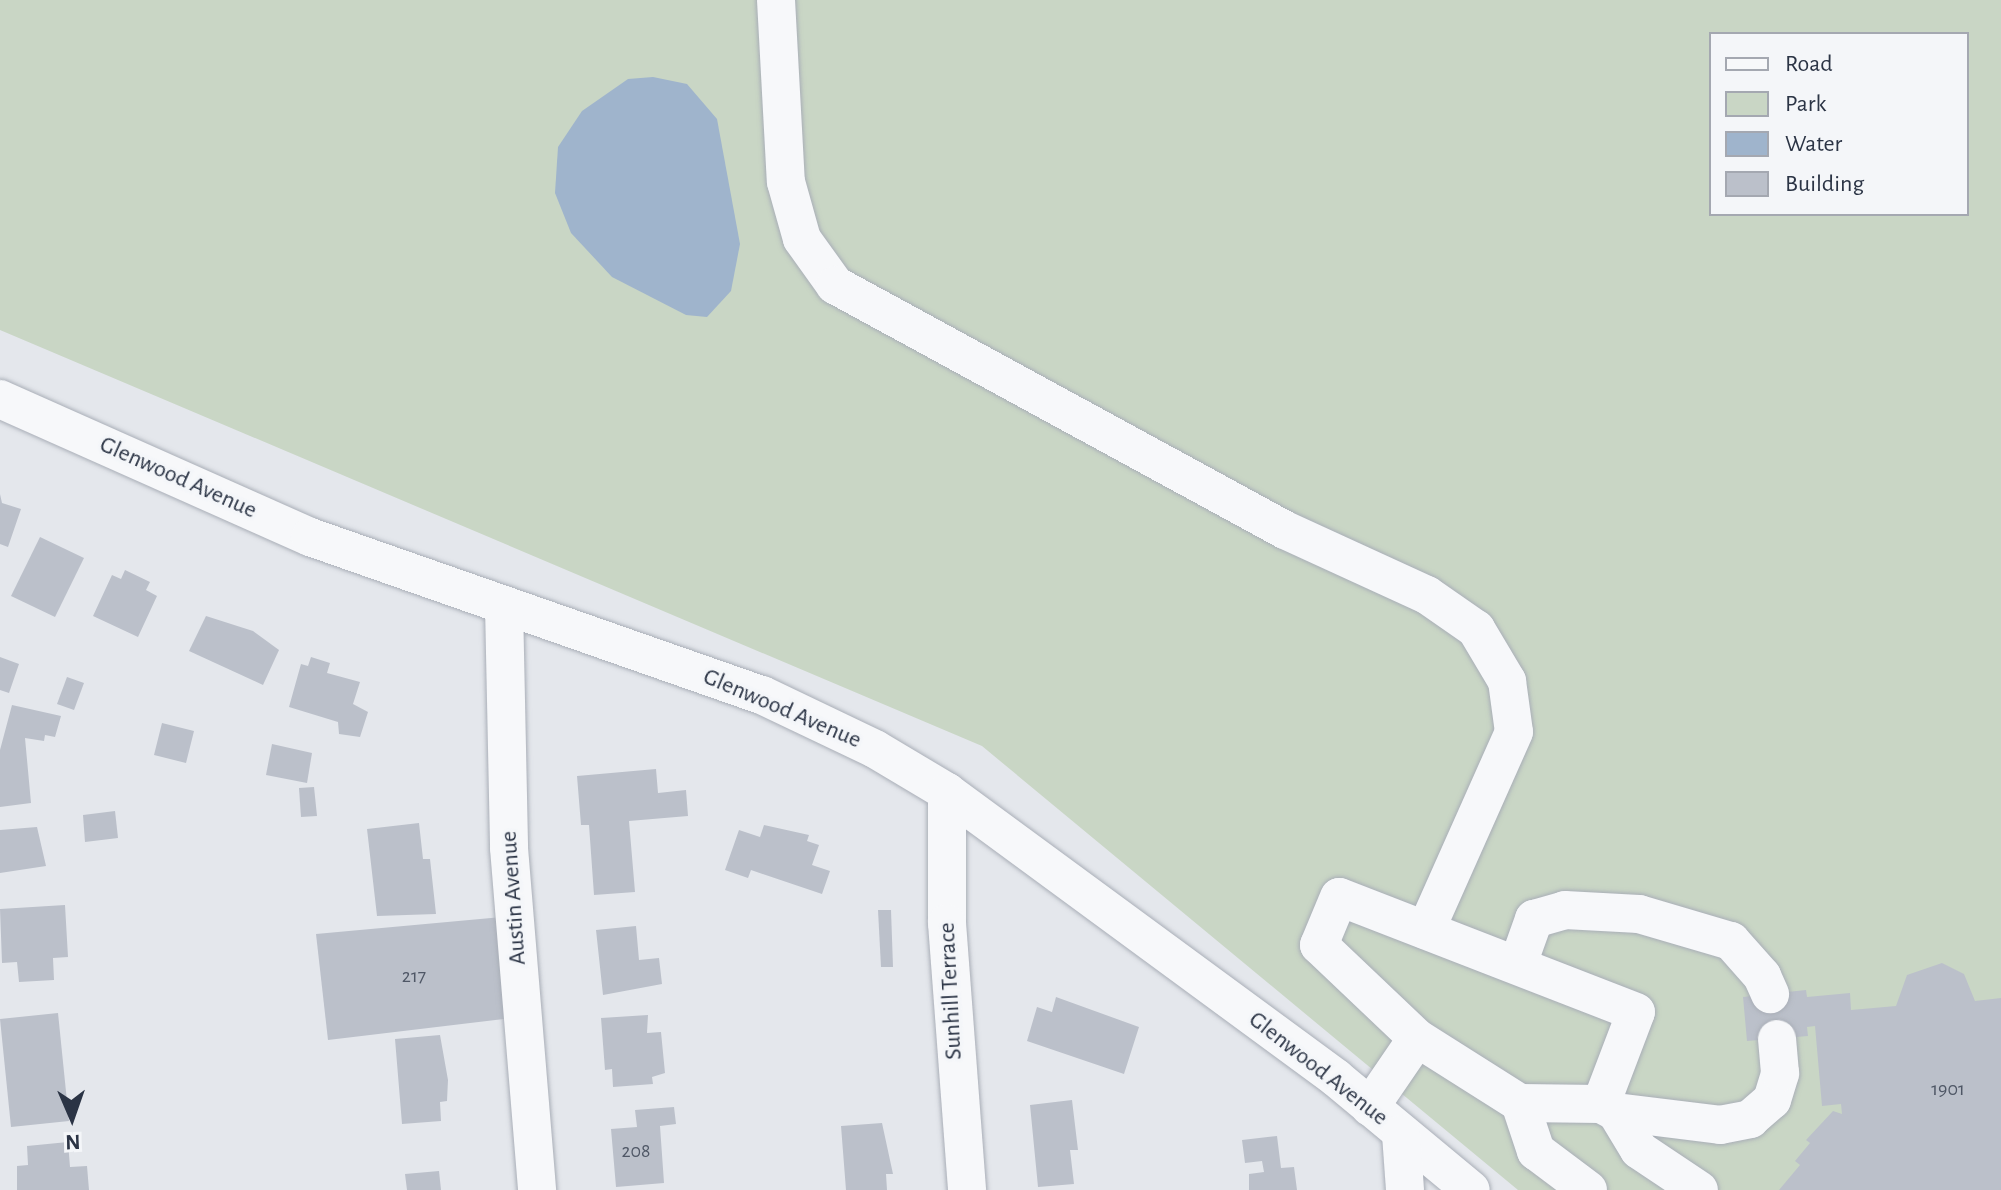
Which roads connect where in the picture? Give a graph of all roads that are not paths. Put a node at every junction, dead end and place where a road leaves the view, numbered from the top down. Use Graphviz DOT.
graph roads {
  1 [pos="776,0"];
  2 [pos="0,399"];
  3 [pos="504,605"];
  4 [pos="947,792"];
  5 [pos="1426,930"];
  6 [pos="1518,964"];
  7 [pos="1770,994"];
  8 [pos="1417,1038"];
  9 [pos="1777,1039"];
  10 [pos="1520,1103"];
  11 [pos="1370,1107"];
  12 [pos="1609,1108"];
  13 [pos="1401,1134"];
  14 [pos="537,1190"];
  15 [pos="967,1190"];
  16 [pos="1405,1190"];
  17 [pos="1471,1190"];
  18 [pos="1588,1190"];
  19 [pos="1699,1190"];
  1 -- 5 [label="street"];
  2 -- 3 [label="street, Glenwood Avenue"];
  3 -- 4 [label="street, Glenwood Avenue"];
  3 -- 14 [label="street, Austin Avenue"];
  4 -- 11 [label="street, Glenwood Avenue"];
  4 -- 15 [label="street, Sunhill Terrace"];
  5 -- 6 [label="street"];
  5 -- 8 [label="street"];
  6 -- 7 [label="street"];
  6 -- 12 [label="street"];
  8 -- 10 [label="street"];
  8 -- 11 [label="street"];
  9 -- 12 [label="street"];
  10 -- 12 [label="street"];
  10 -- 18 [label="street"];
  11 -- 13 [label="street, Glenwood Avenue"];
  12 -- 19 [label="street"];
  13 -- 16 [label="street"];
  13 -- 17 [label="street, Glenwood Avenue"];
}
